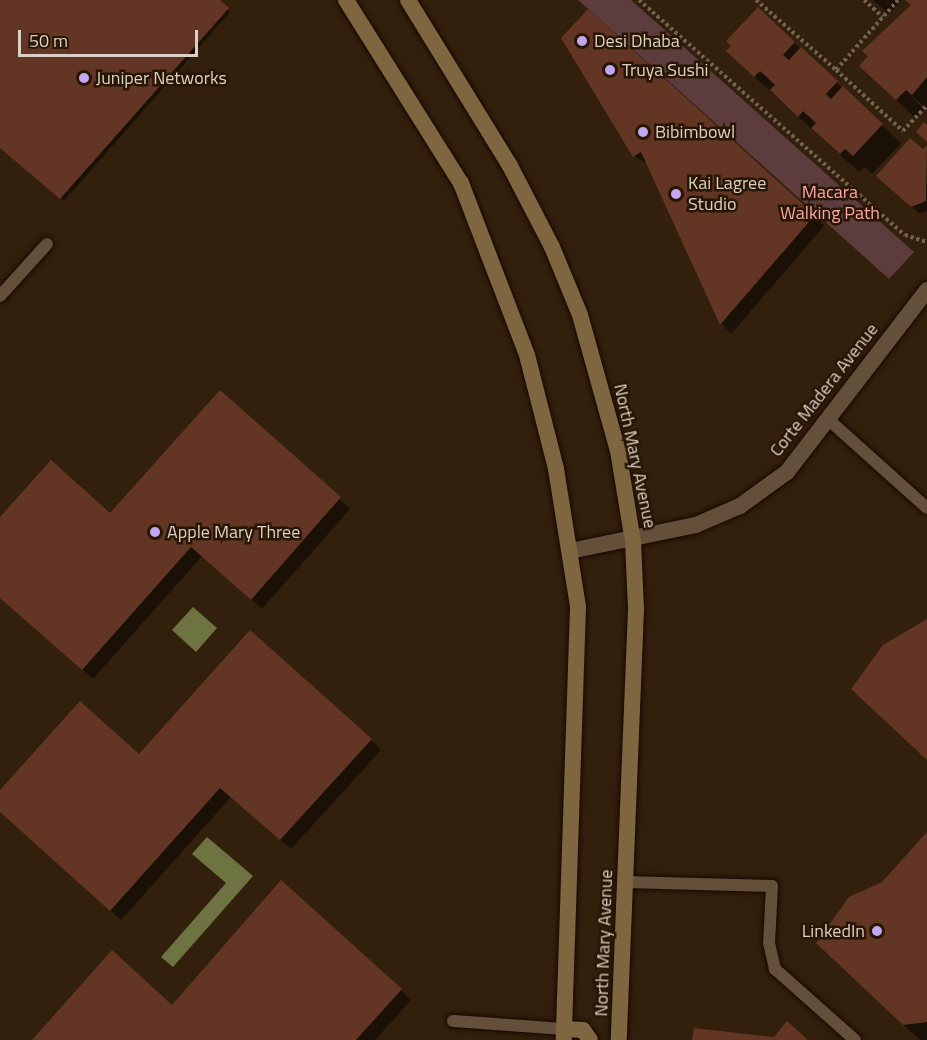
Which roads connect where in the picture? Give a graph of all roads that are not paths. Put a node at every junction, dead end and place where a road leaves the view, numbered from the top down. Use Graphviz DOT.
graph roads {
  1 [pos="346,0"];
  2 [pos="408,0"];
  3 [pos="47,244"];
  4 [pos="927,290"];
  5 [pos="0,296"];
  6 [pos="830,421"];
  7 [pos="927,508"];
  8 [pos="633,542"];
  9 [pos="570,551"];
  10 [pos="626,882"];
  11 [pos="453,1021"];
  12 [pos="565,1034"];
  13 [pos="590,1040"];
  14 [pos="619,1040"];
  15 [pos="855,1040"];
  1 -- 9 [label="main road, North Mary Avenue"];
  2 -- 8 [label="main road, North Mary Avenue"];
  3 -- 5 [label="lane"];
  4 -- 6 [label="street, Corte Madera Avenue"];
  6 -- 7 [label="lane"];
  6 -- 8 [label="street, Corte Madera Avenue"];
  8 -- 9 [label="street, Corte Madera Avenue"];
  8 -- 10 [label="main road, North Mary Avenue"];
  9 -- 12 [label="main road, North Mary Avenue"];
  10 -- 14 [label="main road, North Mary Avenue"];
  10 -- 15 [label="lane"];
  11 -- 12 [label="lane"];
  12 -- 13 [label="main road"];
}
